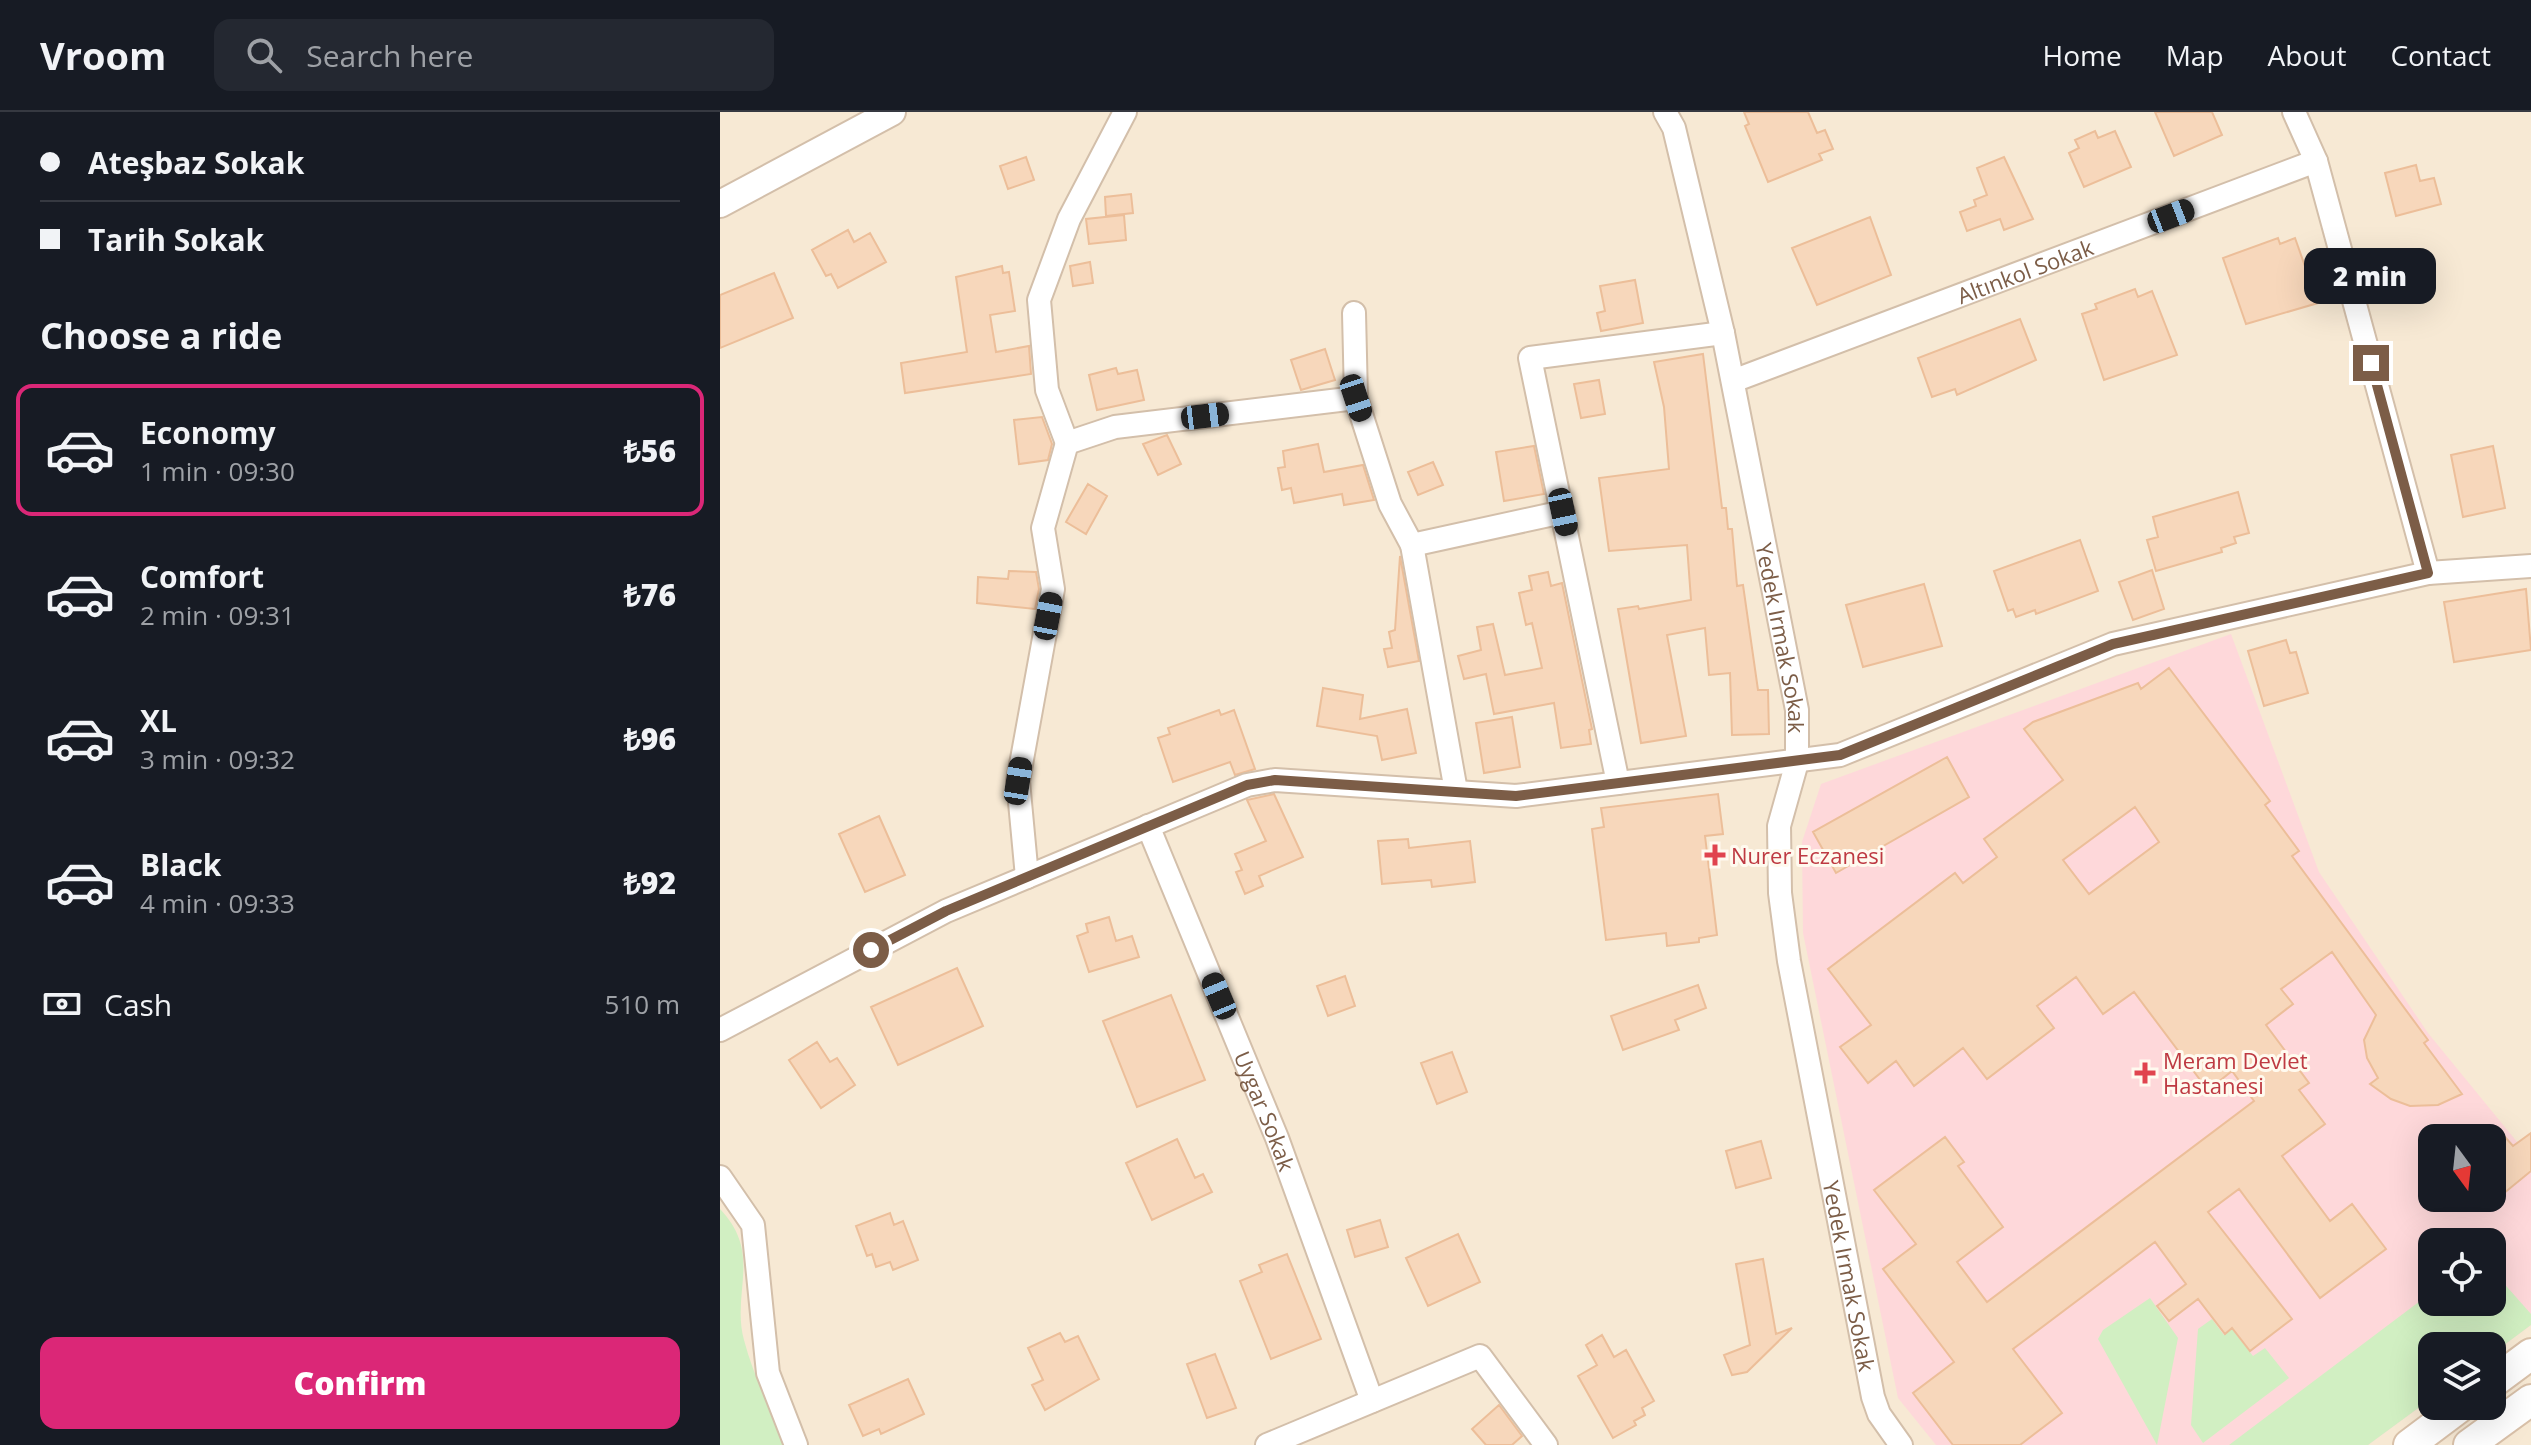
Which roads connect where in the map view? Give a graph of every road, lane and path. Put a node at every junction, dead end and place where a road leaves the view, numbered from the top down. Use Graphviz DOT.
graph roads {
  1 [pos="892,112"];
  2 [pos="1125,112"];
  3 [pos="1665,112"];
  4 [pos="2294,112"];
  5 [pos="2316,161"];
  6 [pos="720,204"];
  7 [pos="1354,313"];
  8 [pos="1723,333"];
  9 [pos="1733,381"];
  10 [pos="1356,398"];
  11 [pos="1067,443"];
  12 [pos="1563,512"];
  13 [pos="1412,545"];
  14 [pos="2531,566"];
  15 [pos="2428,573"];
  16 [pos="1797,762"];
  17 [pos="1618,783"];
  18 [pos="1456,791"];
  19 [pos="1148,826"];
  20 [pos="1027,877"];
  21 [pos="720,1030"];
  22 [pos="720,1177"];
  23 [pos="2531,1354"];
  24 [pos="2506,1373"];
  25 [pos="2531,1400"];
  26 [pos="1372,1401"];
  27 [pos="2442,1420"];
  28 [pos="796,1445"];
  29 [pos="1267,1445"];
  30 [pos="1546,1445"];
  31 [pos="1901,1445"];
  32 [pos="2409,1445"];
  33 [pos="2469,1445"];
  1 -- 6 [label="street"];
  2 -- 11 [label="street"];
  3 -- 8 [label="street, Yedek Irmak Sokak"];
  4 -- 5 [label="street"];
  5 -- 9 [label="street, Altınkol Sokak"];
  5 -- 15 [label="street"];
  7 -- 10 [label="street"];
  8 -- 9 [label="street, Yedek Irmak Sokak"];
  8 -- 12 [label="street"];
  9 -- 16 [label="street, Yedek Irmak Sokak"];
  10 -- 11 [label="street"];
  10 -- 13 [label="street"];
  11 -- 20 [label="street"];
  12 -- 13 [label="street"];
  12 -- 17 [label="street"];
  13 -- 18 [label="street"];
  14 -- 15 [label="street"];
  15 -- 16 [label="street"];
  16 -- 17 [label="street"];
  16 -- 31 [label="street, Yedek Irmak Sokak"];
  17 -- 18 [label="street"];
  18 -- 19 [label="street"];
  19 -- 20 [label="street"];
  19 -- 26 [label="street, Uygar Sokak"];
  20 -- 21 [label="street"];
  22 -- 28 [label="street"];
  23 -- 24 [label="main road"];
  25 -- 33 [label="main road"];
  26 -- 29 [label="street"];
  26 -- 30 [label="street"];
  27 -- 32 [label="main road"];
}
